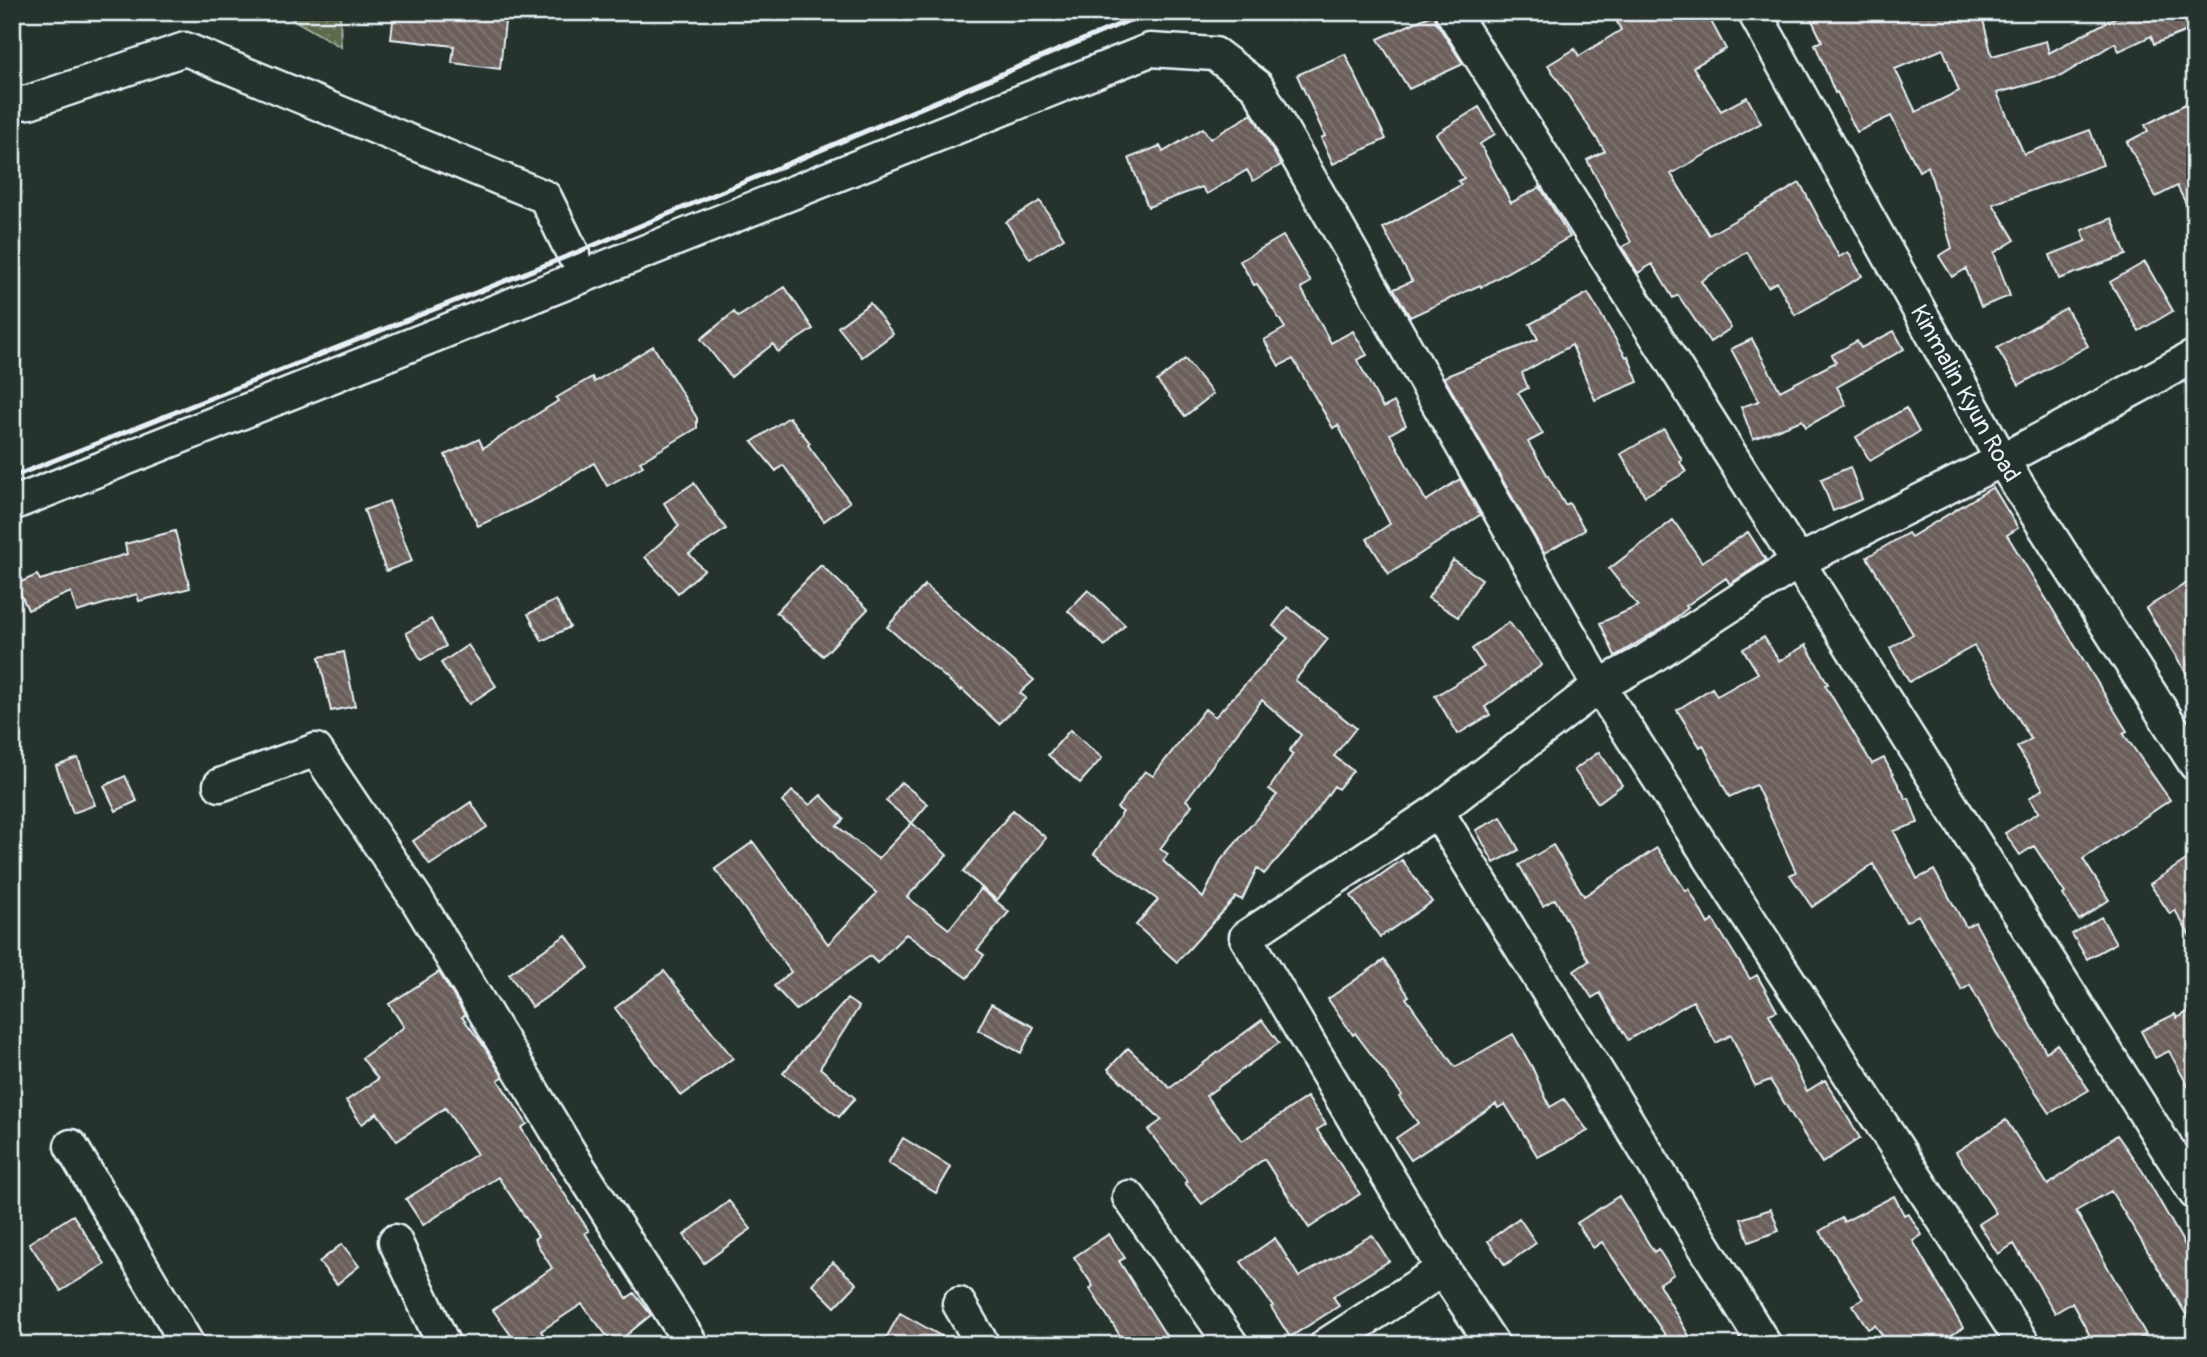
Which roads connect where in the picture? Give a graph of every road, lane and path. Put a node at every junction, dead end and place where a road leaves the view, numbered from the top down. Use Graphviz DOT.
graph roads {
  1 [pos="1452,12"];
  2 [pos="1754,12"];
  3 [pos="12,104"];
  4 [pos="573,254"];
  5 [pos="2195,356"];
  6 [pos="2002,460"];
  7 [pos="12,504"];
  8 [pos="1799,561"];
  9 [pos="1599,686"];
  10 [pos="2195,764"];
  11 [pos="220,785"];
  12 [pos="1437,811"];
  13 [pos="71,1146"];
  14 [pos="2195,1193"];
  15 [pos="1129,1197"];
  16 [pos="395,1241"];
  17 [pos="1443,1269"];
  18 [pos="959,1304"];
  19 [pos="188,1345"];
  20 [pos="444,1345"];
  21 [pos="692,1345"];
  22 [pos="983,1345"];
  23 [pos="1232,1345"];
  24 [pos="1326,1345"];
  25 [pos="1493,1345"];
  26 [pos="1765,1345"];
  27 [pos="2024,1345"];
  1 -- 8 [label="street"];
  2 -- 6 [label="street, Kinmalin Kyun Road"];
  3 -- 4 [label="street"];
  5 -- 6 [label="street"];
  6 -- 8 [label="street"];
  6 -- 10 [label="street, Kinmalin Kyun Road"];
  7 -- 9 [label="street"];
  8 -- 9 [label="street"];
  8 -- 14 [label="street"];
  9 -- 12 [label="street"];
  9 -- 27 [label="street"];
  11 -- 21 [label="street"];
  12 -- 17 [label="street"];
  12 -- 26 [label="street"];
  13 -- 19 [label="street"];
  15 -- 23 [label="street"];
  16 -- 20 [label="street"];
  17 -- 24 [label="street"];
  17 -- 25 [label="street"];
  18 -- 22 [label="street"];
}
